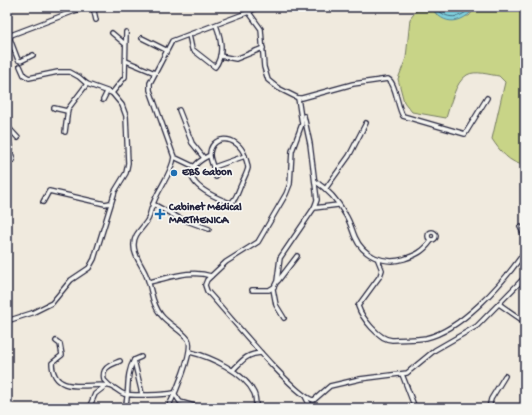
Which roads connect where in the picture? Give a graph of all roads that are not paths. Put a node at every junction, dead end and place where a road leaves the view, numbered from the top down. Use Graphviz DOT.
graph roads {
  1 [pos="85,7"];
  2 [pos="93,7"];
  3 [pos="245,7"];
  4 [pos="258,7"];
  5 [pos="250,12"];
  6 [pos="96,20"];
  7 [pos="216,25"];
  8 [pos="126,32"];
  9 [pos="112,33"];
  10 [pos="189,34"];
  11 [pos="142,38"];
  12 [pos="125,44"];
  13 [pos="263,48"];
  14 [pos="166,50"];
  15 [pos="33,55"];
  16 [pos="220,56"];
  17 [pos="126,61"];
  18 [pos="20,66"];
  19 [pos="155,73"];
  20 [pos="87,84"];
  21 [pos="107,92"];
  22 [pos="112,94"];
  23 [pos="298,98"];
  24 [pos="487,98"];
  25 [pos="103,100"];
  26 [pos="54,108"];
  27 [pos="179,110"];
  28 [pos="67,111"];
  29 [pos="304,116"];
  30 [pos="366,123"];
  31 [pos="7,126"];
  32 [pos="65,132"];
  33 [pos="7,134"];
  34 [pos="18,138"];
  35 [pos="9,148"];
  36 [pos="210,155"];
  37 [pos="245,156"];
  38 [pos="174,157"];
  39 [pos="204,158"];
  40 [pos="195,167"];
  41 [pos="214,167"];
  42 [pos="216,177"];
  43 [pos="315,181"];
  44 [pos="326,188"];
  45 [pos="43,202"];
  46 [pos="110,203"];
  47 [pos="153,204"];
  48 [pos="338,205"];
  49 [pos="314,208"];
  50 [pos="520,227"];
  51 [pos="209,229"];
  52 [pos="525,237"];
  53 [pos="431,241"];
  54 [pos="525,250"];
  55 [pos="297,256"];
  56 [pos="521,257"];
  57 [pos="378,260"];
  58 [pos="525,263"];
  59 [pos="211,276"];
  60 [pos="525,277"];
  61 [pos="277,281"];
  62 [pos="149,282"];
  63 [pos="273,289"];
  64 [pos="252,290"];
  65 [pos="499,304"];
  66 [pos="284,318"];
  67 [pos="7,321"];
  68 [pos="525,322"];
  69 [pos="56,341"];
  70 [pos="190,352"];
  71 [pos="261,353"];
  72 [pos="141,357"];
  73 [pos="134,360"];
  74 [pos="120,361"];
  75 [pos="233,370"];
  76 [pos="402,374"];
  77 [pos="505,376"];
  78 [pos="106,384"];
  79 [pos="128,394"];
  80 [pos="142,394"];
  81 [pos="174,394"];
  82 [pos="304,395"];
  83 [pos="89,408"];
  84 [pos="125,408"];
  85 [pos="168,408"];
  86 [pos="200,408"];
  87 [pos="256,408"];
  88 [pos="311,408"];
  89 [pos="415,408"];
  90 [pos="489,408"];
  1 -- 15 [label="street"];
  2 -- 6 [label="street"];
  3 -- 5 [label="street"];
  4 -- 5 [label="street"];
  5 -- 7 [label="street"];
  5 -- 13 [label="street"];
  7 -- 10 [label="street"];
  7 -- 16 [label="street"];
  8 -- 12 [label="street"];
  9 -- 12 [label="street"];
  10 -- 14 [label="street"];
  10 -- 16 [label="street"];
  11 -- 14 [label="street"];
  12 -- 17 [label="street"];
  13 -- 16 [label="street"];
  13 -- 23 [label="street"];
  14 -- 19 [label="street"];
  17 -- 19 [label="street"];
  17 -- 22 [label="street"];
  18 -- 20 [label="street"];
  19 -- 38 [label="street"];
  20 -- 21 [label="street"];
  20 -- 28 [label="street"];
  21 -- 22 [label="street"];
  21 -- 25 [label="street"];
  22 -- 46 [label="street"];
  23 -- 24 [label="street"];
  23 -- 59 [label="street"];
  26 -- 28 [label="street"];
  27 -- 39 [label="street"];
  28 -- 32 [label="street"];
  29 -- 43 [label="street"];
  30 -- 44 [label="street"];
  31 -- 34 [label="street"];
  33 -- 35 [label="street"];
  36 -- 37 [label="street"];
  36 -- 39 [label="street"];
  36 -- 41 [label="street"];
  37 -- 40 [label="street"];
  37 -- 41 [label="street"];
  38 -- 40 [label="street"];
  38 -- 47 [label="street"];
  39 -- 40 [label="street"];
  41 -- 42 [label="street"];
  43 -- 44 [label="street"];
  43 -- 49 [label="street"];
  44 -- 48 [label="street"];
  45 -- 46 [label="street"];
  46 -- 67 [label="street"];
  47 -- 51 [label="street"];
  47 -- 62 [label="street"];
  48 -- 49 [label="street"];
  48 -- 57 [label="street"];
  49 -- 61 [label="street"];
  50 -- 52 [label="street"];
  53 -- 57 [label="street"];
  54 -- 56 [label="street"];
  55 -- 61 [label="street"];
  56 -- 57 [label="street"];
  56 -- 58 [label="street"];
  59 -- 62 [label="street"];
  59 -- 71 [label="street"];
  60 -- 65 [label="street"];
  61 -- 63 [label="street"];
  62 -- 70 [label="street"];
  63 -- 64 [label="street"];
  63 -- 66 [label="street"];
  65 -- 68 [label="street"];
  65 -- 76 [label="street"];
  69 -- 78 [label="street"];
  70 -- 75 [label="street"];
  70 -- 81 [label="street"];
  71 -- 75 [label="street"];
  71 -- 82 [label="street"];
  72 -- 73 [label="street"];
  73 -- 79 [label="street"];
  73 -- 80 [label="street"];
  74 -- 78 [label="street"];
  75 -- 87 [label="street"];
  76 -- 82 [label="street"];
  76 -- 89 [label="street"];
  77 -- 90 [label="street"];
  78 -- 79 [label="street"];
  78 -- 83 [label="street"];
  79 -- 80 [label="street"];
  79 -- 84 [label="street"];
  80 -- 81 [label="street"];
  81 -- 85 [label="street"];
  81 -- 86 [label="street"];
  82 -- 88 [label="street"];
}
